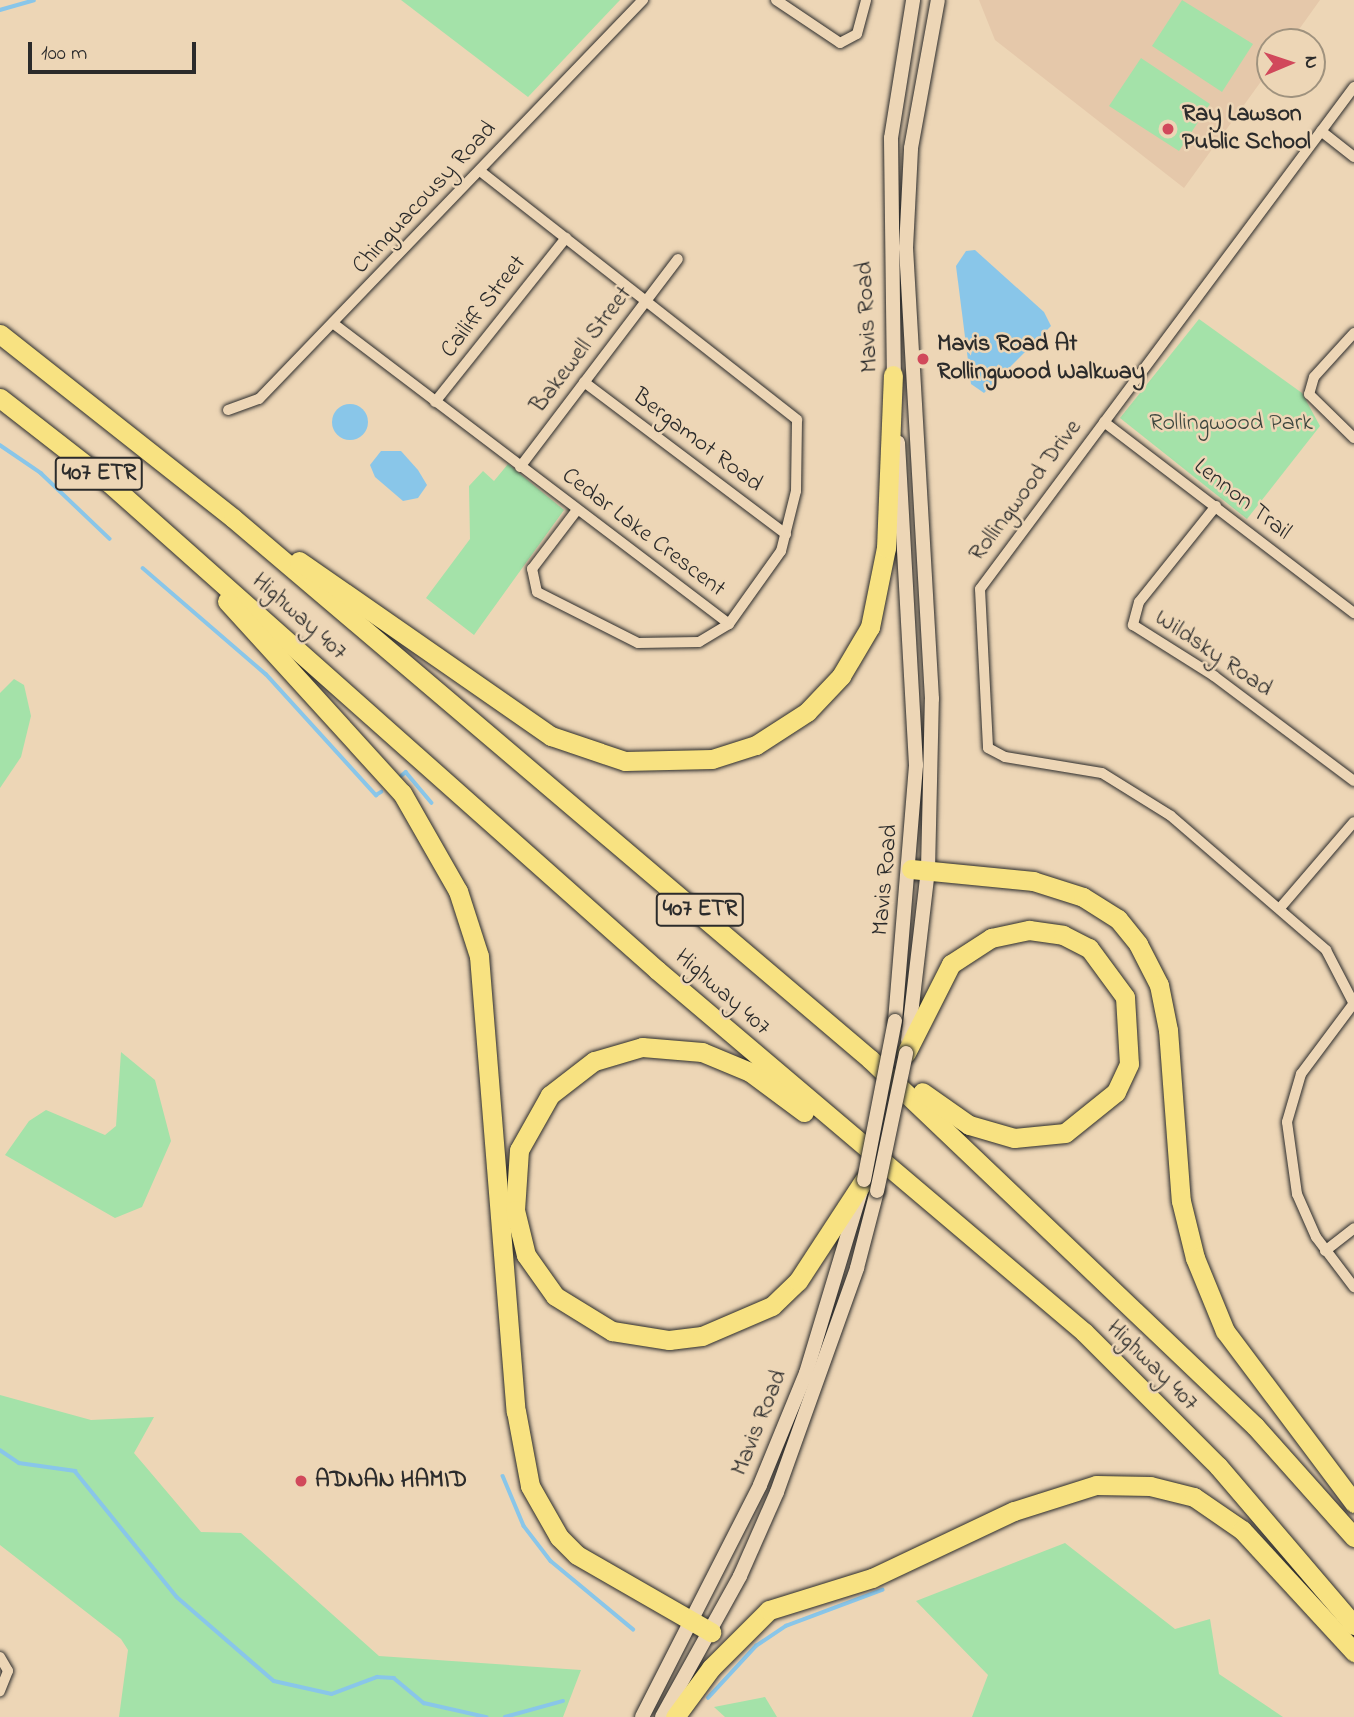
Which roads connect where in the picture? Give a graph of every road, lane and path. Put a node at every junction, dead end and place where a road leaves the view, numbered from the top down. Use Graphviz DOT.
graph roads {
  1 [pos="643,0"];
  2 [pos="776,0"];
  3 [pos="866,0"];
  4 [pos="913,0"];
  5 [pos="938,0"];
  6 [pos="1354,87"];
  7 [pos="1321,131"];
  8 [pos="1354,157"];
  9 [pos="480,171"];
  10 [pos="566,237"];
  11 [pos="678,259"];
  12 [pos="646,300"];
  13 [pos="334,324"];
  14 [pos="1354,333"];
  15 [pos="0,334"];
  16 [pos="893,375"];
  17 [pos="584,382"];
  18 [pos="0,397"];
  19 [pos="435,402"];
  20 [pos="228,410"];
  21 [pos="1104,422"];
  22 [pos="1354,438"];
  23 [pos="520,467"];
  24 [pos="1216,506"];
  25 [pos="577,510"];
  26 [pos="233,518"];
  27 [pos="786,534"];
  28 [pos="194,555"];
  29 [pos="1354,613"];
  30 [pos="729,624"];
  31 [pos="1354,781"];
  32 [pos="1354,822"];
  33 [pos="919,869"];
  34 [pos="1280,908"];
  35 [pos="1354,1003"];
  36 [pos="906,1053"];
  37 [pos="870,1059"];
  38 [pos="853,1139"];
  39 [pos="870,1185"];
  40 [pos="1354,1228"];
  41 [pos="1325,1251"];
  42 [pos="1354,1287"];
  43 [pos="1354,1503"];
  44 [pos="1354,1537"];
  45 [pos="692,1625"];
  46 [pos="1354,1625"];
  47 [pos="711,1632"];
  48 [pos="1354,1652"];
  49 [pos="0,1657"];
  50 [pos="0,1691"];
  51 [pos="642,1717"];
  52 [pos="662,1717"];
  53 [pos="675,1717"];
  1 -- 9 [label="street, Chinguacousy Road"];
  2 -- 3 [label="street"];
  4 -- 16 [label="main road, Mavis Road"];
  5 -- 33 [label="main road, Mavis Road"];
  6 -- 7 [label="street, Rollingwood Drive"];
  7 -- 8 [label="street"];
  7 -- 21 [label="street, Rollingwood Drive"];
  9 -- 10 [label="street, Cedar Lake Crescent"];
  9 -- 13 [label="street, Chinguacousy Road"];
  10 -- 12 [label="street, Cedar Lake Crescent"];
  10 -- 19 [label="street, Cailiff Street"];
  11 -- 12 [label="street, Bakewell Street"];
  12 -- 17 [label="street, Bakewell Street"];
  12 -- 27 [label="street, Cedar Lake Crescent"];
  13 -- 19 [label="street, Cedar Lake Crescent"];
  13 -- 20 [label="street, Chinguacousy Road"];
  14 -- 22 [label="street"];
  15 -- 26 [label="highway, Highway 407 / 407 ETR"];
  16 -- 26 [label="highway"];
  16 -- 33 [label="main road, Mavis Road"];
  17 -- 23 [label="street, Bakewell Street"];
  17 -- 27 [label="street, Bergamot Road"];
  18 -- 28 [label="highway, Highway 407 / 407 ETR"];
  19 -- 23 [label="street, Cedar Lake Crescent"];
  21 -- 24 [label="street, Lennon Trail"];
  21 -- 34 [label="street, Rollingwood Drive"];
  23 -- 25 [label="street, Cedar Lake Crescent"];
  24 -- 29 [label="street, Lennon Trail"];
  24 -- 31 [label="street, Wildsky Road"];
  25 -- 30 [label="street, Cedar Lake Crescent"];
  25 -- 30 [label="street"];
  26 -- 37 [label="highway, Highway 407 / 407 ETR"];
  27 -- 30 [label="street, Cedar Lake Crescent"];
  28 -- 38 [label="highway, Highway 407 / 407 ETR"];
  28 -- 45 [label="highway"];
  32 -- 34 [label="street"];
  33 -- 36 [label="main road, Mavis Road"];
  33 -- 39 [label="main road, Mavis Road, bridge"];
  33 -- 43 [label="highway"];
  34 -- 35 [label="street, Rollingwood Drive"];
  35 -- 41 [label="street"];
  36 -- 37 [label="highway"];
  36 -- 39 [label="main road, Mavis Road, bridge"];
  37 -- 44 [label="highway, Highway 407 / 407 ETR"];
  38 -- 39 [label="highway"];
  38 -- 46 [label="highway, Highway 407 / 407 ETR"];
  39 -- 45 [label="main road, Mavis Road"];
  39 -- 47 [label="main road, Mavis Road"];
  40 -- 41 [label="street"];
  41 -- 42 [label="street"];
  45 -- 47 [label="highway"];
  45 -- 51 [label="main road, Mavis Road"];
  47 -- 52 [label="main road, Mavis Road"];
  48 -- 53 [label="highway"];
  49 -- 50 [label="street"];
}
